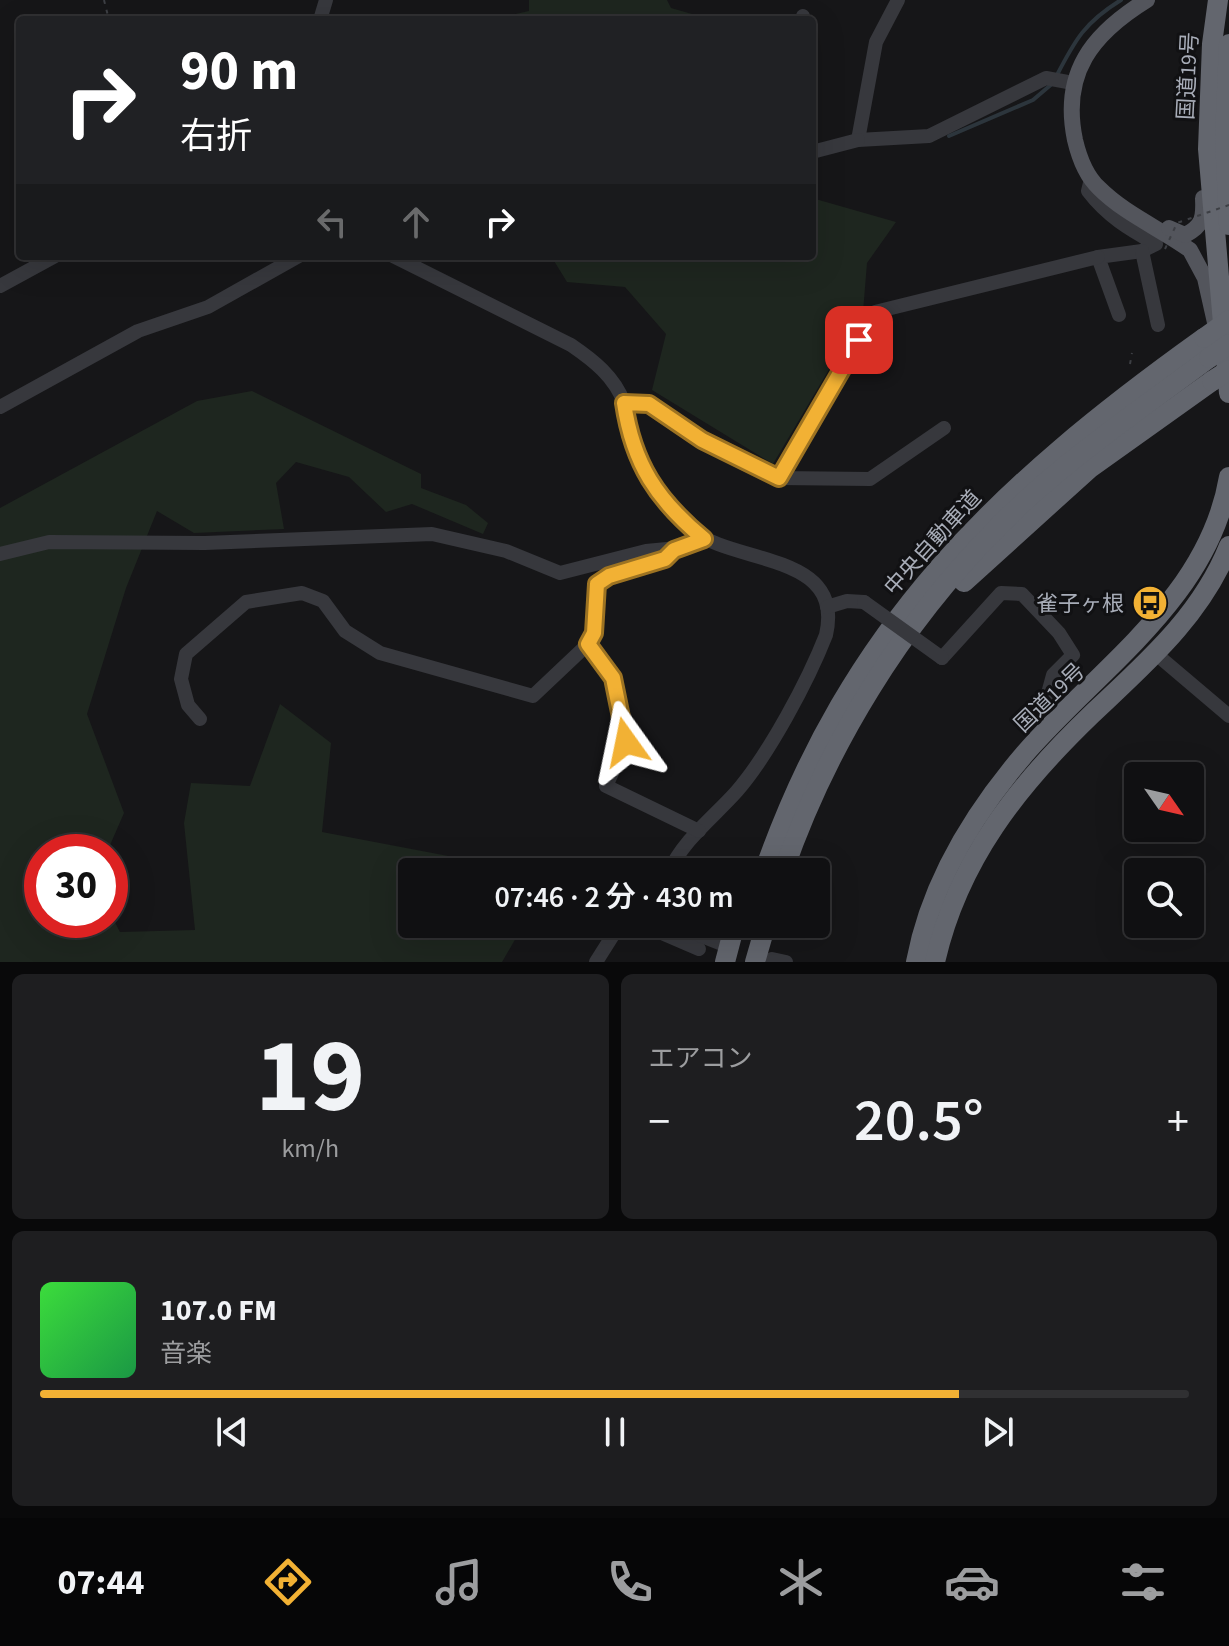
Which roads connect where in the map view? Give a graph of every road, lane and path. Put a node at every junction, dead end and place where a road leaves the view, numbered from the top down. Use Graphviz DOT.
graph roads {
  1 [pos="898,0"];
  2 [pos="1147,0"];
  3 [pos="1218,0"];
  4 [pos="1229,44"];
  5 [pos="1068,82"];
  6 [pos="1229,107"];
  7 [pos="1225,137"];
  8 [pos="858,140"];
  9 [pos="816,151"];
  10 [pos="1091,179"];
  11 [pos="1209,180"];
  12 [pos="1229,205"];
  13 [pos="1148,222"];
  14 [pos="1229,225"];
  15 [pos="1165,249"];
  16 [pos="1142,251"];
  17 [pos="1098,257"];
  18 [pos="48,260"];
  19 [pos="292,260"];
  20 [pos="401,260"];
  21 [pos="0,286"];
  22 [pos="1119,315"];
  23 [pos="1158,325"];
  24 [pos="1221,334"];
  25 [pos="1132,353"];
  26 [pos="1130,364"];
  27 [pos="1223,382"];
  28 [pos="624,403"];
  29 [pos="0,407"];
  30 [pos="944,428"];
  31 [pos="779,478"];
  32 [pos="1228,484"];
  33 [pos="704,539"];
  34 [pos="1229,546"];
  35 [pos="674,550"];
  36 [pos="0,554"];
  37 [pos="827,607"];
  38 [pos="925,612"];
  39 [pos="588,644"];
  40 [pos="1156,654"];
  41 [pos="841,702"];
  42 [pos="1064,716"];
  43 [pos="1229,716"];
  44 [pos="200,719"];
  45 [pos="699,831"];
  46 [pos="679,858"];
  47 [pos="758,858"];
  48 [pos="770,858"];
  49 [pos="789,858"];
  50 [pos="611,938"];
  51 [pos="673,938"];
  52 [pos="743,938"];
  53 [pos="768,938"];
  54 [pos="699,949"];
  55 [pos="723,953"];
  56 [pos="771,961"];
  57 [pos="596,962"];
  58 [pos="737,962"];
  59 [pos="916,962"];
  60 [pos="935,962"];
  1 -- 8 [label="street"];
  2 -- 5 [label="main road"];
  3 -- 11 [label="highway, 国道19号"];
  4 -- 7 [label="highway, 国道19号"];
  5 -- 8 [label="street"];
  5 -- 10 [label="main road"];
  6 -- 7 [label="main road"];
  7 -- 14 [label="highway, 国道19号"];
  8 -- 9 [label="street"];
  10 -- 13 [label="main road"];
  10 -- 16 [label="street"];
  11 -- 13 [label="main road"];
  11 -- 24 [label="highway, 国道19号"];
  12 -- 15 [label="path, bridge"];
  13 -- 24 [label="main road"];
  16 -- 17 [label="street"];
  16 -- 23 [label="street"];
  17 -- 22 [label="street"];
  17 -- 31 [label="street"];
  18 -- 21 [label="street"];
  19 -- 29 [label="street"];
  20 -- 28 [label="street"];
  24 -- 27 [label="highway, 国道19号"];
  24 -- 38 [label="highway, 中央自動車道, bridge"];
  24 -- 41 [label="highway, 中央自動車道"];
  25 -- 26 [label="path"];
  27 -- 38 [label="highway"];
  28 -- 31 [label="street"];
  28 -- 33 [label="street"];
  30 -- 31 [label="street"];
  32 -- 42 [label="highway, 国道19号"];
  33 -- 35 [label="street"];
  33 -- 37 [label="street"];
  34 -- 40 [label="highway, 国道19号"];
  35 -- 36 [label="street"];
  35 -- 39 [label="street"];
  37 -- 42 [label="street, bridge"];
  37 -- 45 [label="street"];
  38 -- 49 [label="highway, 中央自動車道"];
  39 -- 44 [label="street"];
  39 -- 45 [label="street"];
  40 -- 43 [label="street"];
  40 -- 60 [label="highway, 国道19号"];
  41 -- 47 [label="highway"];
  41 -- 48 [label="highway, 中央自動車道"];
  42 -- 59 [label="highway, 国道19号"];
  45 -- 46 [label="street"];
  50 -- 57 [label="street"];
  51 -- 54 [label="street"];
  52 -- 58 [label="highway"];
  53 -- 56 [label="highway"];
  54 -- 55 [label="street"];
}
